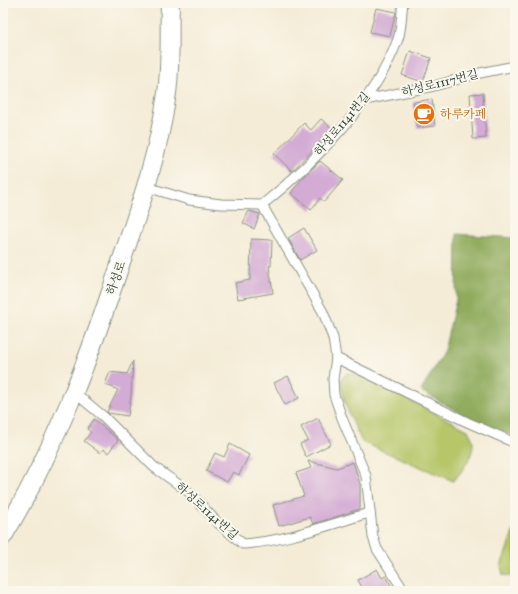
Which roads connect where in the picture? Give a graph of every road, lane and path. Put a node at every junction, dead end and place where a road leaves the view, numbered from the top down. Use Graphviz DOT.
graph roads {
  1 [pos="170,3"];
  2 [pos="403,3"];
  3 [pos="515,66"];
  4 [pos="366,100"];
  5 [pos="147,187"];
  6 [pos="262,205"];
  7 [pos="336,358"];
  8 [pos="74,392"];
  9 [pos="515,443"];
  10 [pos="369,513"];
  11 [pos="3,536"];
  12 [pos="404,591"];
  1 -- 5 [label="street, 하성로"];
  2 -- 4 [label="lane, 하성로1141번길"];
  3 -- 4 [label="lane, 하성로1117번길"];
  4 -- 6 [label="lane, 하성로1141번길"];
  5 -- 6 [label="lane"];
  5 -- 8 [label="street, 하성로"];
  6 -- 7 [label="lane"];
  7 -- 9 [label="lane"];
  7 -- 10 [label="lane"];
  8 -- 10 [label="lane, 하성로1141번길"];
  8 -- 11 [label="street, 하성로"];
  10 -- 12 [label="lane"];
}
